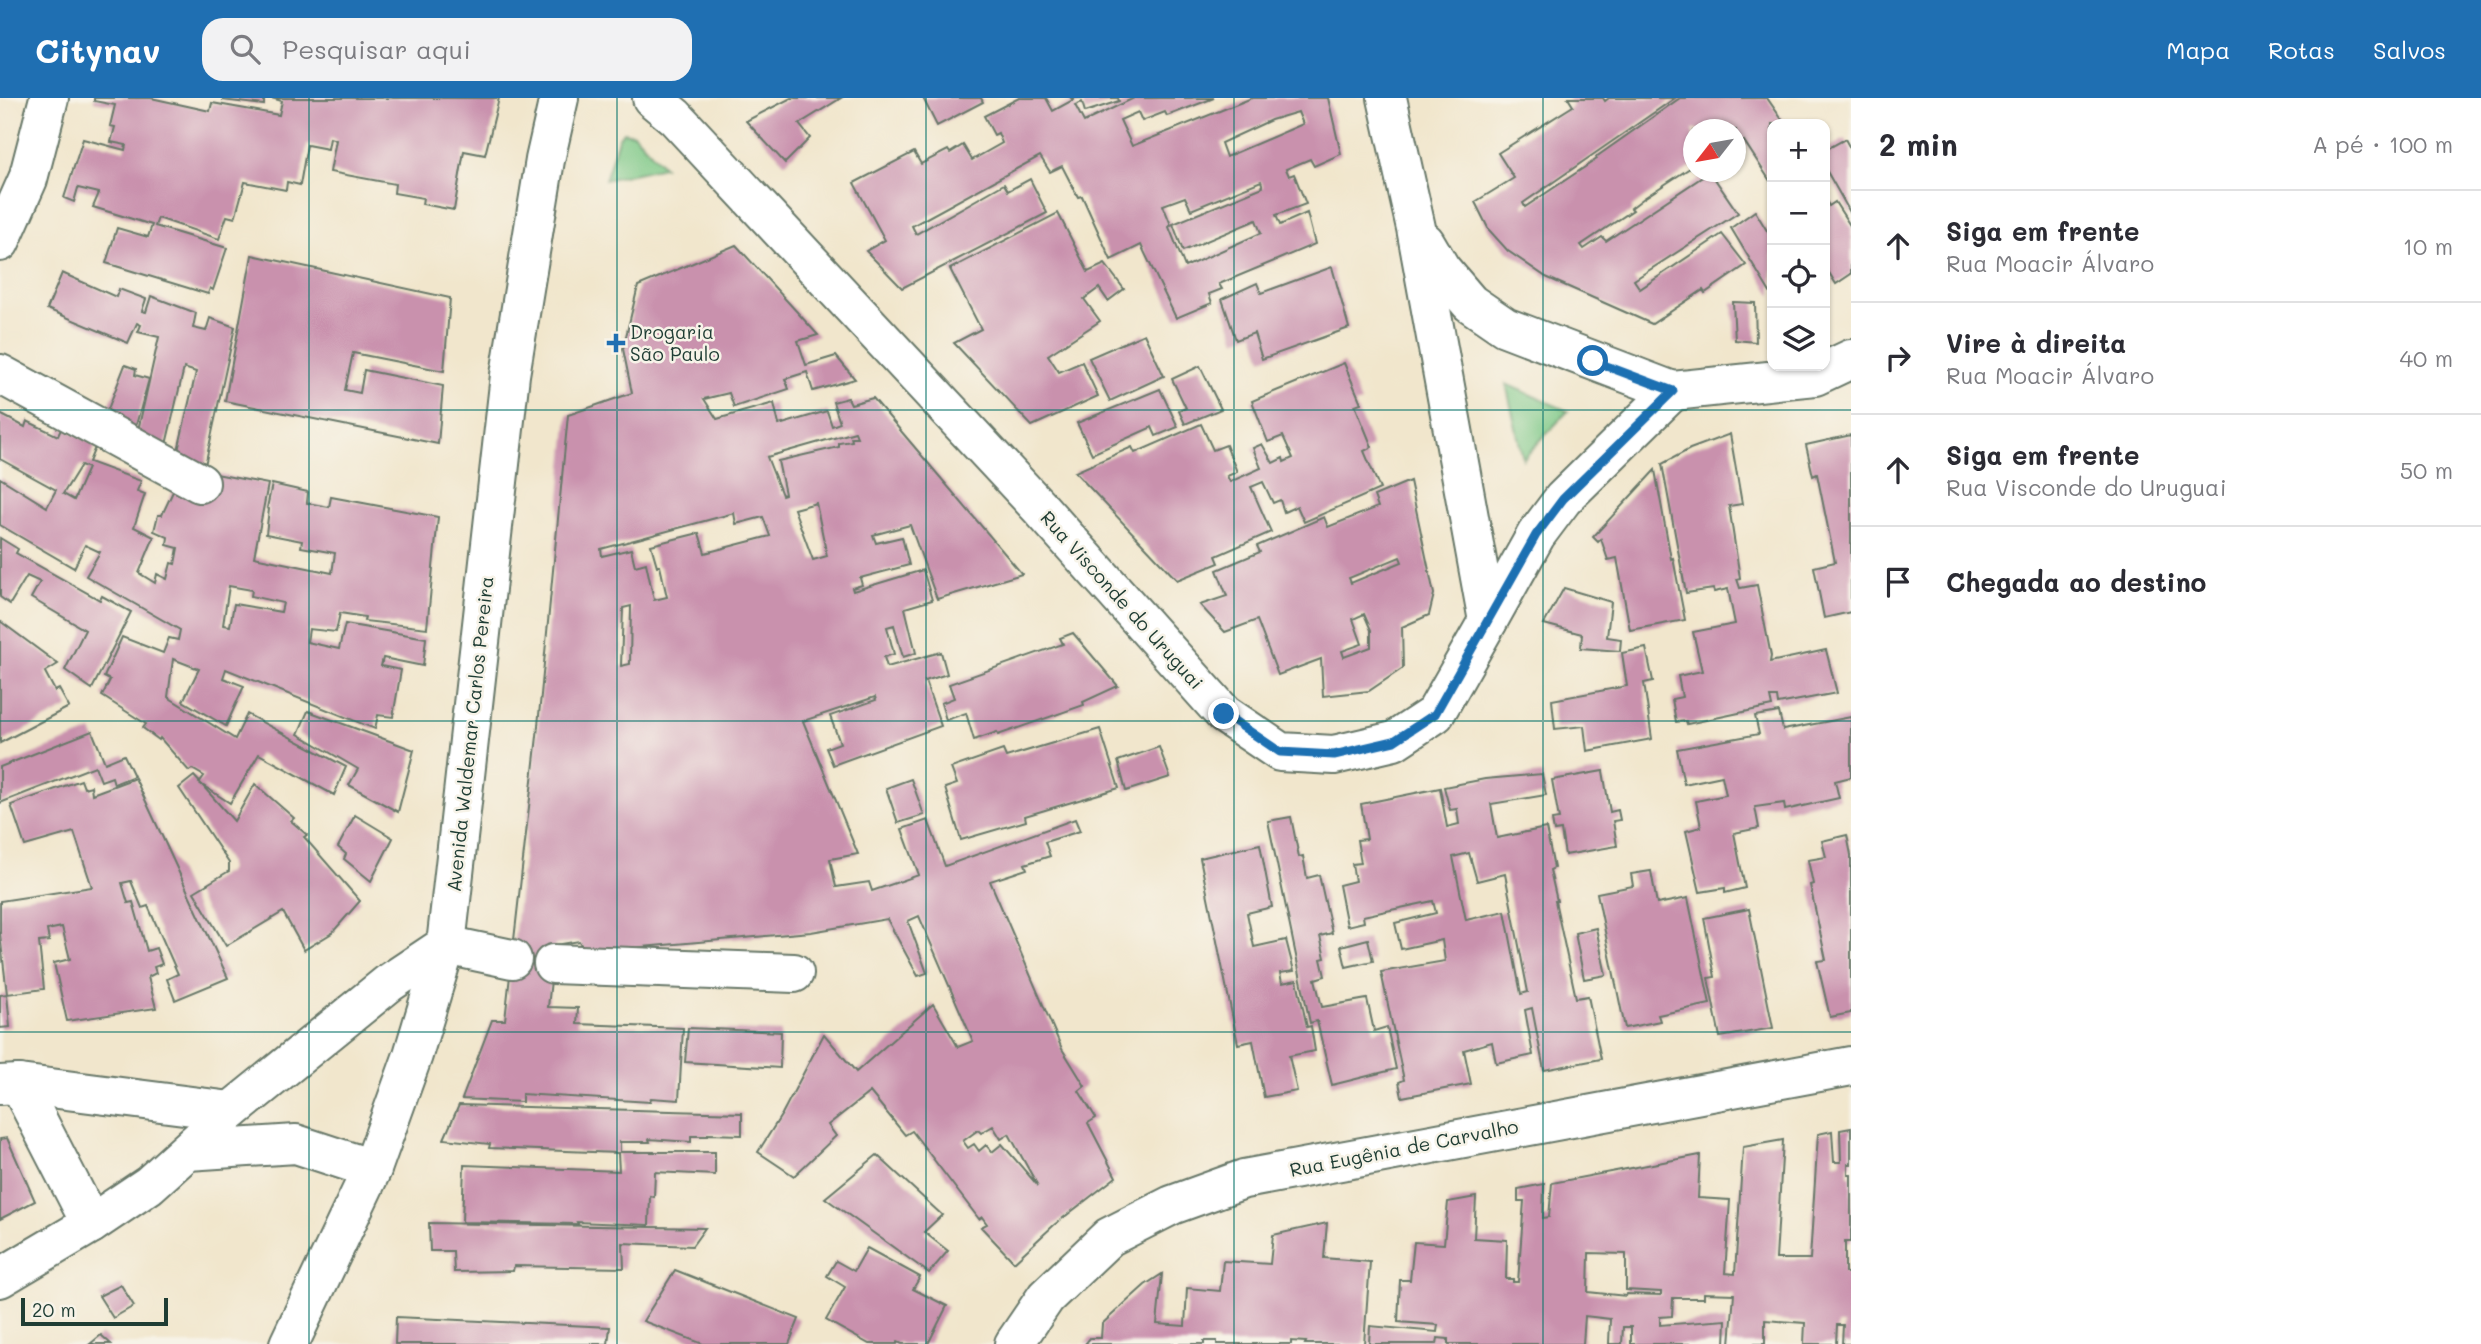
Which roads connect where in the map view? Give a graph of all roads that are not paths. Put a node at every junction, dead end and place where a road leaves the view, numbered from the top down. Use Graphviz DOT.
graph roads {
  1 [pos="50,98"];
  2 [pos="559,98"];
  3 [pos="652,98"];
  4 [pos="1387,98"];
  5 [pos="1416,228"];
  6 [pos="0,242"];
  7 [pos="1851,359"];
  8 [pos="0,374"];
  9 [pos="1673,391"];
  10 [pos="200,483"];
  11 [pos="1488,621"];
  12 [pos="446,945"];
  13 [pos="512,959"];
  14 [pos="553,964"];
  15 [pos="794,973"];
  16 [pos="1851,1066"];
  17 [pos="10,1084"];
  18 [pos="231,1111"];
  19 [pos="188,1151"];
  20 [pos="372,1170"];
  21 [pos="91,1224"];
  22 [pos="0,1278"];
  23 [pos="289,1344"];
  24 [pos="1014,1344"];
  1 -- 6 [label="street"];
  2 -- 12 [label="street, Avenida Waldemar Carlos Pereira"];
  3 -- 11 [label="street, Rua Visconde do Uruguai"];
  4 -- 5 [label="street"];
  5 -- 9 [label="street"];
  5 -- 11 [label="street"];
  7 -- 9 [label="street"];
  8 -- 10 [label="street"];
  9 -- 11 [label="street, Rua Visconde do Uruguai"];
  12 -- 13 [label="street"];
  12 -- 18 [label="street"];
  12 -- 20 [label="street, Avenida Waldemar Carlos Pereira"];
  14 -- 15 [label="street"];
  16 -- 24 [label="street, Rua Eugênia de Carvalho"];
  17 -- 18 [label="street"];
  17 -- 21 [label="street"];
  18 -- 19 [label="street"];
  19 -- 20 [label="street"];
  19 -- 21 [label="street"];
  20 -- 23 [label="street, Avenida Waldemar Carlos Pereira"];
  21 -- 22 [label="street"];
}
